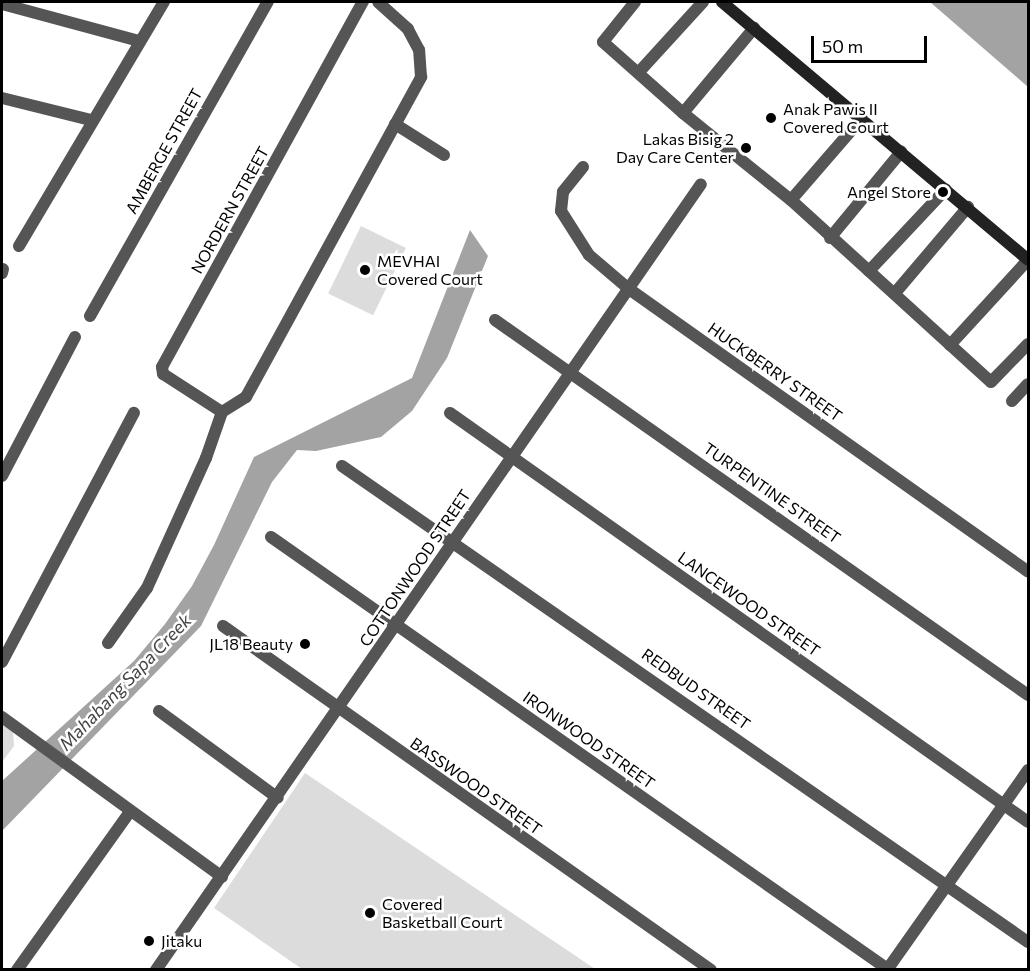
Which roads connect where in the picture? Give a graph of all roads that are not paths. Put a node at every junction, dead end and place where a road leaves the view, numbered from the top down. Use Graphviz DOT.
graph roads {
  1 [pos="164,2"];
  2 [pos="268,2"];
  3 [pos="363,2"];
  4 [pos="378,2"];
  5 [pos="635,2"];
  6 [pos="703,2"];
  7 [pos="722,2"];
  8 [pos="2,4"];
  9 [pos="754,28"];
  10 [pos="139,40"];
  11 [pos="639,72"];
  12 [pos="2,98"];
  13 [pos="683,113"];
  14 [pos="862,118"];
  15 [pos="91,120"];
  16 [pos="395,124"];
  17 [pos="901,152"];
  18 [pos="444,155"];
  19 [pos="583,167"];
  20 [pos="701,184"];
  21 [pos="946,189"];
  22 [pos="791,200"];
  23 [pos="968,207"];
  24 [pos="830,238"];
  25 [pos="19,246"];
  26 [pos="1028,260"];
  27 [pos="869,271"];
  28 [pos="629,289"];
  29 [pos="894,293"];
  30 [pos="90,316"];
  31 [pos="495,320"];
  32 [pos="75,337"];
  33 [pos="1029,344"];
  34 [pos="950,345"];
  35 [pos="570,374"];
  36 [pos="1029,384"];
  37 [pos="1012,401"];
  38 [pos="134,412"];
  39 [pos="222,412"];
  40 [pos="450,414"];
  41 [pos="512,457"];
  42 [pos="342,466"];
  43 [pos="2,476"];
  44 [pos="271,537"];
  45 [pos="454,541"];
  46 [pos="1029,571"];
  47 [pos="396,625"];
  48 [pos="223,626"];
  49 [pos="108,643"];
  50 [pos="2,662"];
  51 [pos="1029,695"];
  52 [pos="338,710"];
  53 [pos="159,711"];
  54 [pos="2,717"];
  55 [pos="1029,770"];
  56 [pos="278,798"];
  57 [pos="1004,804"];
  58 [pos="129,813"];
  59 [pos="1029,822"];
  60 [pos="222,877"];
  61 [pos="948,884"];
  62 [pos="1029,942"];
  63 [pos="17,969"];
  64 [pos="158,969"];
  65 [pos="711,969"];
  66 [pos="888,969"];
  1 -- 10 [label="street"];
  2 -- 30 [label="street, AMBERGE STREET"];
  3 -- 39 [label="street, NORDERN STREET"];
  4 -- 16 [label="street"];
  5 -- 11 [label="street"];
  6 -- 11 [label="street"];
  7 -- 9 [label="street"];
  8 -- 10 [label="street"];
  9 -- 13 [label="street"];
  9 -- 14 [label="street"];
  10 -- 15 [label="street"];
  11 -- 13 [label="street"];
  12 -- 15 [label="street"];
  13 -- 22 [label="street"];
  14 -- 17 [label="street"];
  14 -- 22 [label="street"];
  15 -- 25 [label="street"];
  16 -- 18 [label="street"];
  16 -- 39 [label="street"];
  17 -- 21 [label="street"];
  17 -- 24 [label="street"];
  19 -- 28 [label="street, HUCKBERRY STREET"];
  20 -- 28 [label="street, COTTONWOOD STREET"];
  21 -- 23 [label="street"];
  21 -- 27 [label="street"];
  22 -- 24 [label="street"];
  23 -- 26 [label="street"];
  23 -- 29 [label="street"];
  24 -- 27 [label="street"];
  26 -- 34 [label="street"];
  27 -- 29 [label="street"];
  28 -- 35 [label="street, COTTONWOOD STREET"];
  28 -- 46 [label="street, HUCKBERRY STREET"];
  29 -- 34 [label="street"];
  31 -- 35 [label="street, TURPENTINE STREET"];
  32 -- 43 [label="street"];
  33 -- 34 [label="street"];
  35 -- 41 [label="street, COTTONWOOD STREET"];
  35 -- 51 [label="street, TURPENTINE STREET"];
  36 -- 37 [label="street"];
  38 -- 50 [label="street"];
  39 -- 49 [label="street"];
  40 -- 41 [label="street, LANCEWOOD STREET"];
  41 -- 45 [label="street, COTTONWOOD STREET"];
  41 -- 57 [label="street, LANCEWOOD STREET"];
  42 -- 45 [label="street, REDBUD STREET"];
  44 -- 47 [label="street, IRONWOOD STREET"];
  45 -- 47 [label="street, COTTONWOOD STREET"];
  45 -- 61 [label="street, REDBUD STREET"];
  47 -- 52 [label="street, COTTONWOOD STREET"];
  47 -- 66 [label="street, IRONWOOD STREET"];
  48 -- 52 [label="street, BASSWOOD STREET"];
  52 -- 56 [label="street, COTTONWOOD STREET"];
  52 -- 65 [label="street, BASSWOOD STREET"];
  53 -- 56 [label="street"];
  54 -- 58 [label="street"];
  55 -- 57 [label="street"];
  56 -- 60 [label="street, COTTONWOOD STREET"];
  57 -- 59 [label="street, LANCEWOOD STREET"];
  57 -- 61 [label="street"];
  58 -- 60 [label="street"];
  58 -- 63 [label="street"];
  60 -- 64 [label="street, COTTONWOOD STREET"];
  61 -- 62 [label="street, REDBUD STREET"];
  61 -- 66 [label="street"];
}
